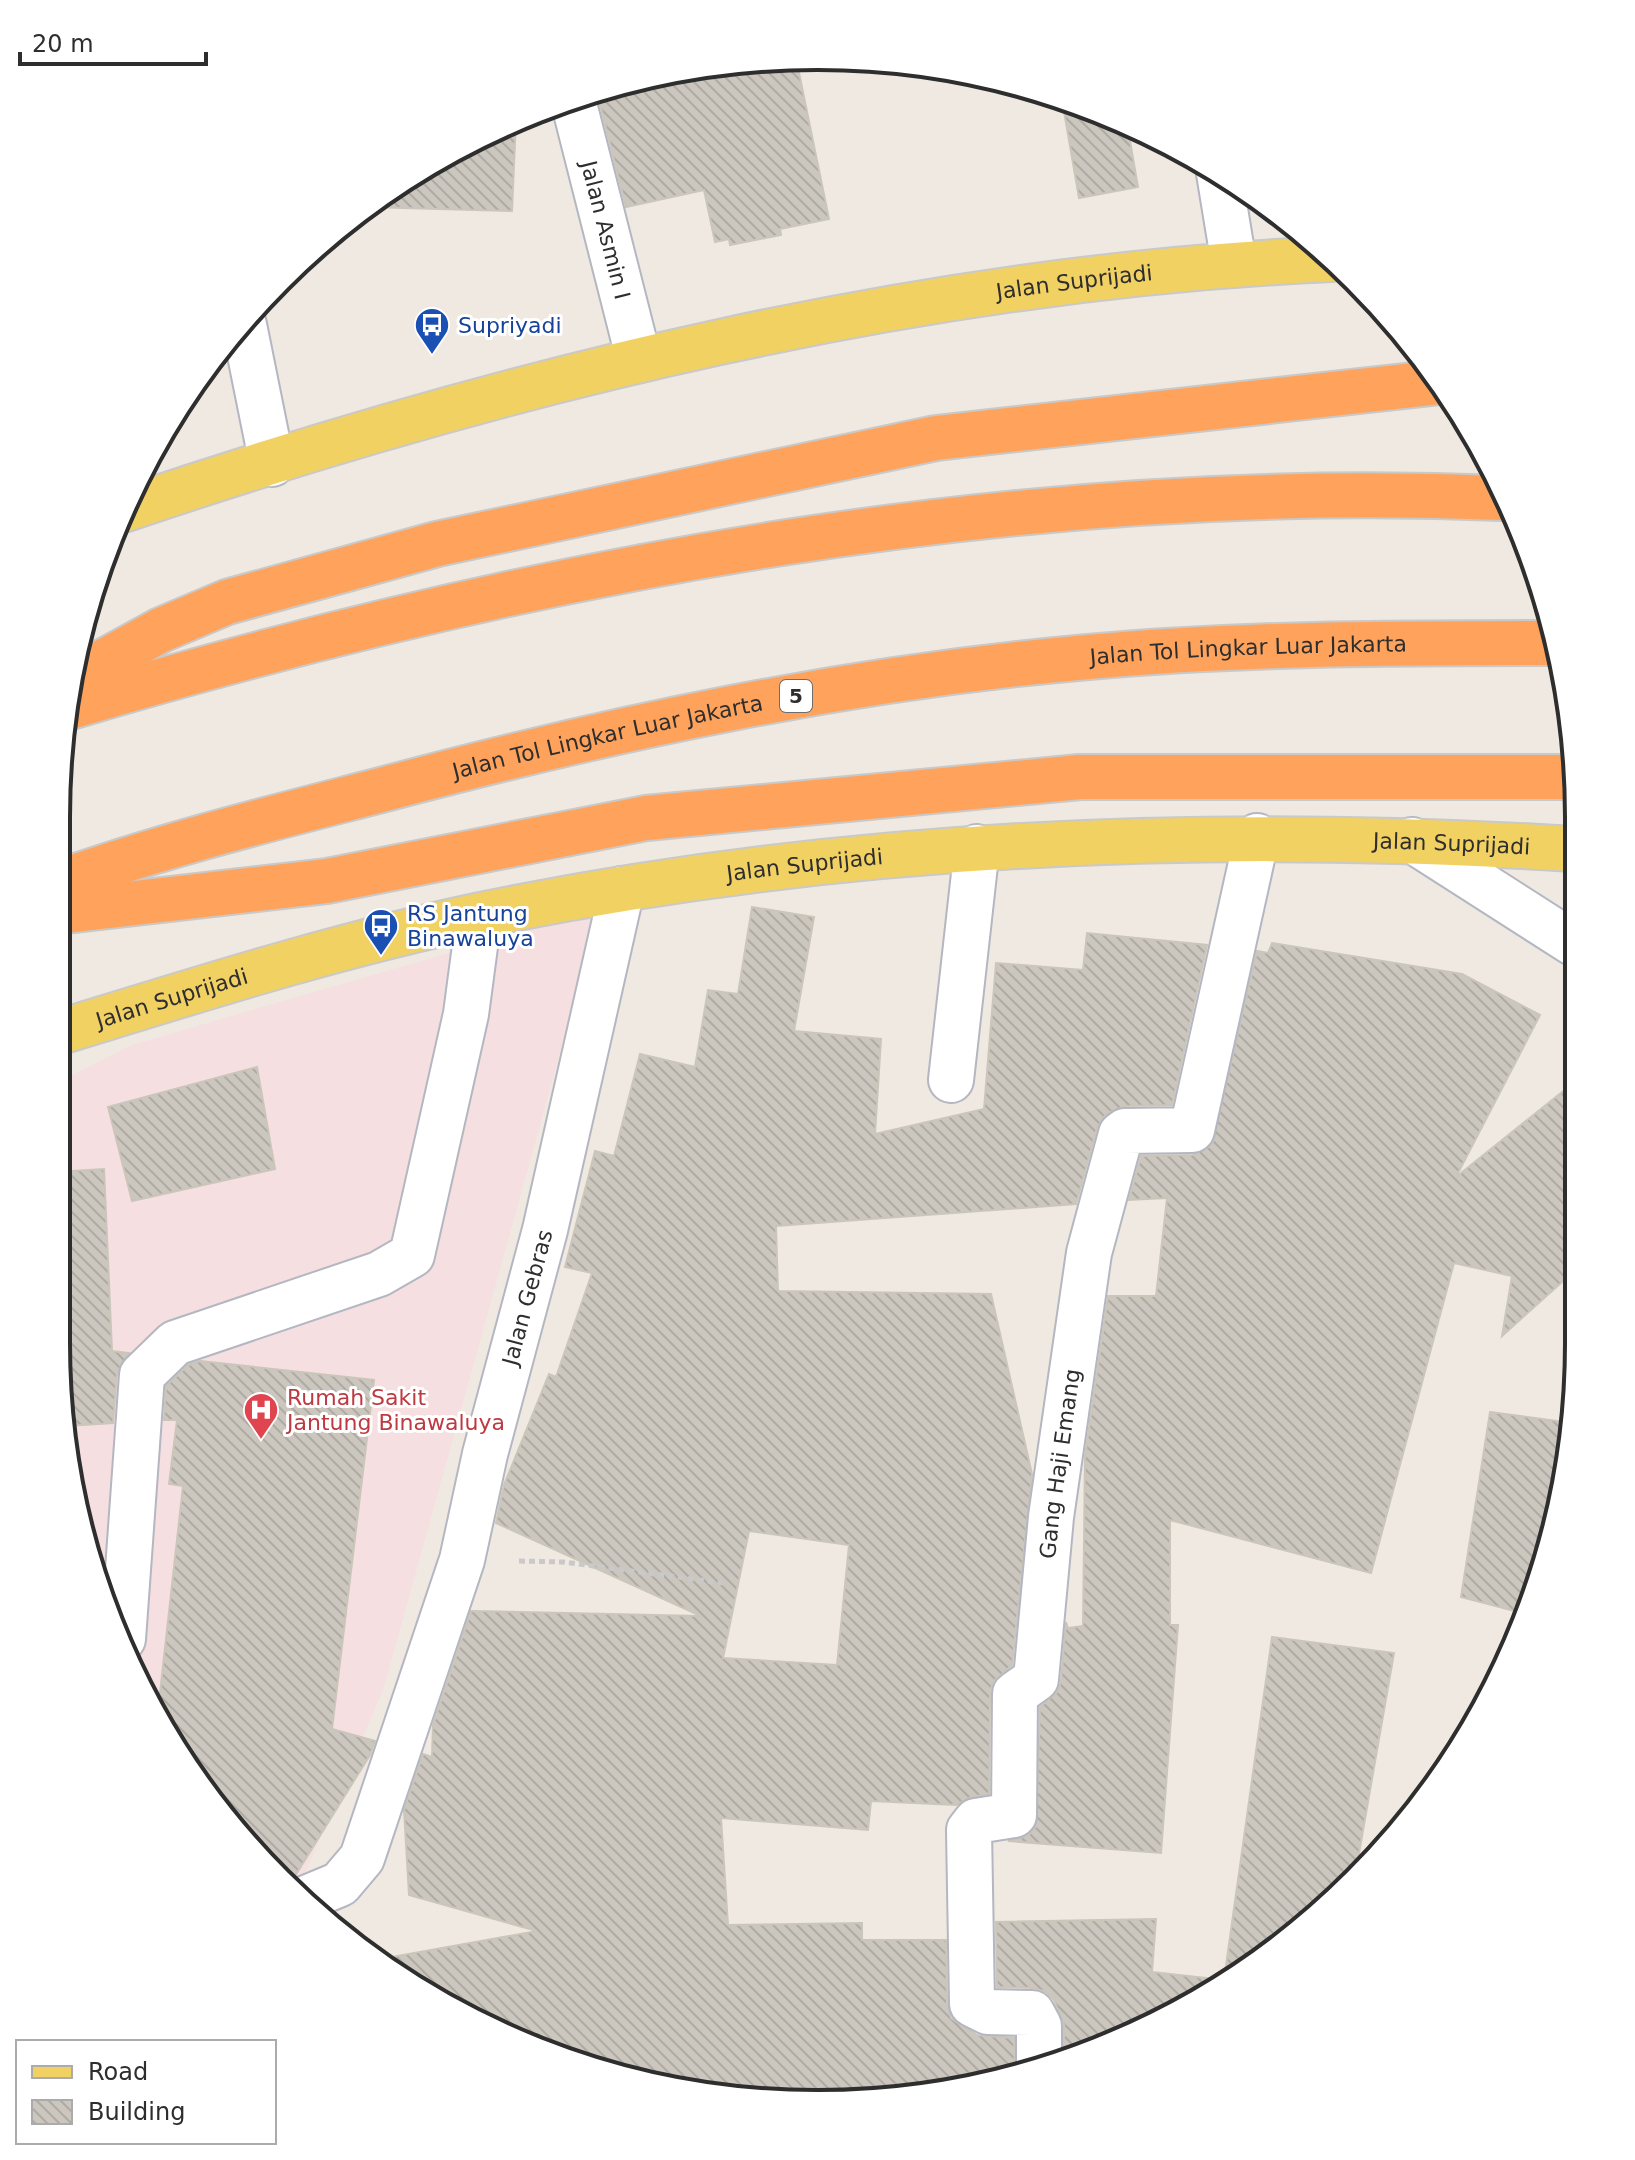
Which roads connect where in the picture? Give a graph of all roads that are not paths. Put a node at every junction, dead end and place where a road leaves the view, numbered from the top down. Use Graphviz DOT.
graph roads {
  1 [pos="576,110"];
  2 [pos="1222,189"];
  3 [pos="1315,260"];
  4 [pos="1234,264"];
  5 [pos="246,336"];
  6 [pos="639,360"];
  7 [pos="1426,384"];
  8 [pos="272,464"];
  9 [pos="1493,498"];
  10 [pos="139,505"];
  11 [pos="1544,643"];
  12 [pos="84,672"];
  13 [pos="79,705"];
  14 [pos="1563,777"];
  15 [pos="1257,836"];
  16 [pos="1412,840"];
  17 [pos="977,847"];
  18 [pos="1565,849"];
  19 [pos="70,879"];
  20 [pos="622,889"];
  21 [pos="70,911"];
  22 [pos="479,916"];
  23 [pos="1565,938"];
  24 [pos="70,1029"];
  25 [pos="951,1080"];
  26 [pos="124,1622"];
  27 [pos="317,1897"];
  28 [pos="1039,2056"];
  1 -- 6 [label="street, Jalan Asmin I"];
  2 -- 4 [label="street"];
  3 -- 4 [label="main road, Jalan Suprijadi"];
  4 -- 6 [label="main road, Jalan Suprijadi"];
  5 -- 8 [label="street"];
  6 -- 8 [label="main road, Jalan Suprijadi"];
  7 -- 12 [label="highway"];
  8 -- 10 [label="main road, Jalan Suprijadi"];
  9 -- 13 [label="highway"];
  11 -- 19 [label="highway, Jalan Tol Lingkar Luar Jakarta / 5"];
  14 -- 21 [label="highway"];
  15 -- 16 [label="main road, Jalan Suprijadi"];
  15 -- 17 [label="main road, Jalan Suprijadi"];
  15 -- 28 [label="street, Gang Haji Emang"];
  16 -- 18 [label="main road, Jalan Suprijadi"];
  16 -- 23 [label="street"];
  17 -- 20 [label="main road, Jalan Suprijadi"];
  17 -- 25 [label="street"];
  20 -- 22 [label="main road, Jalan Suprijadi"];
  20 -- 27 [label="street, Jalan Gebras"];
  22 -- 24 [label="main road, Jalan Suprijadi"];
  22 -- 26 [label="street"];
}
